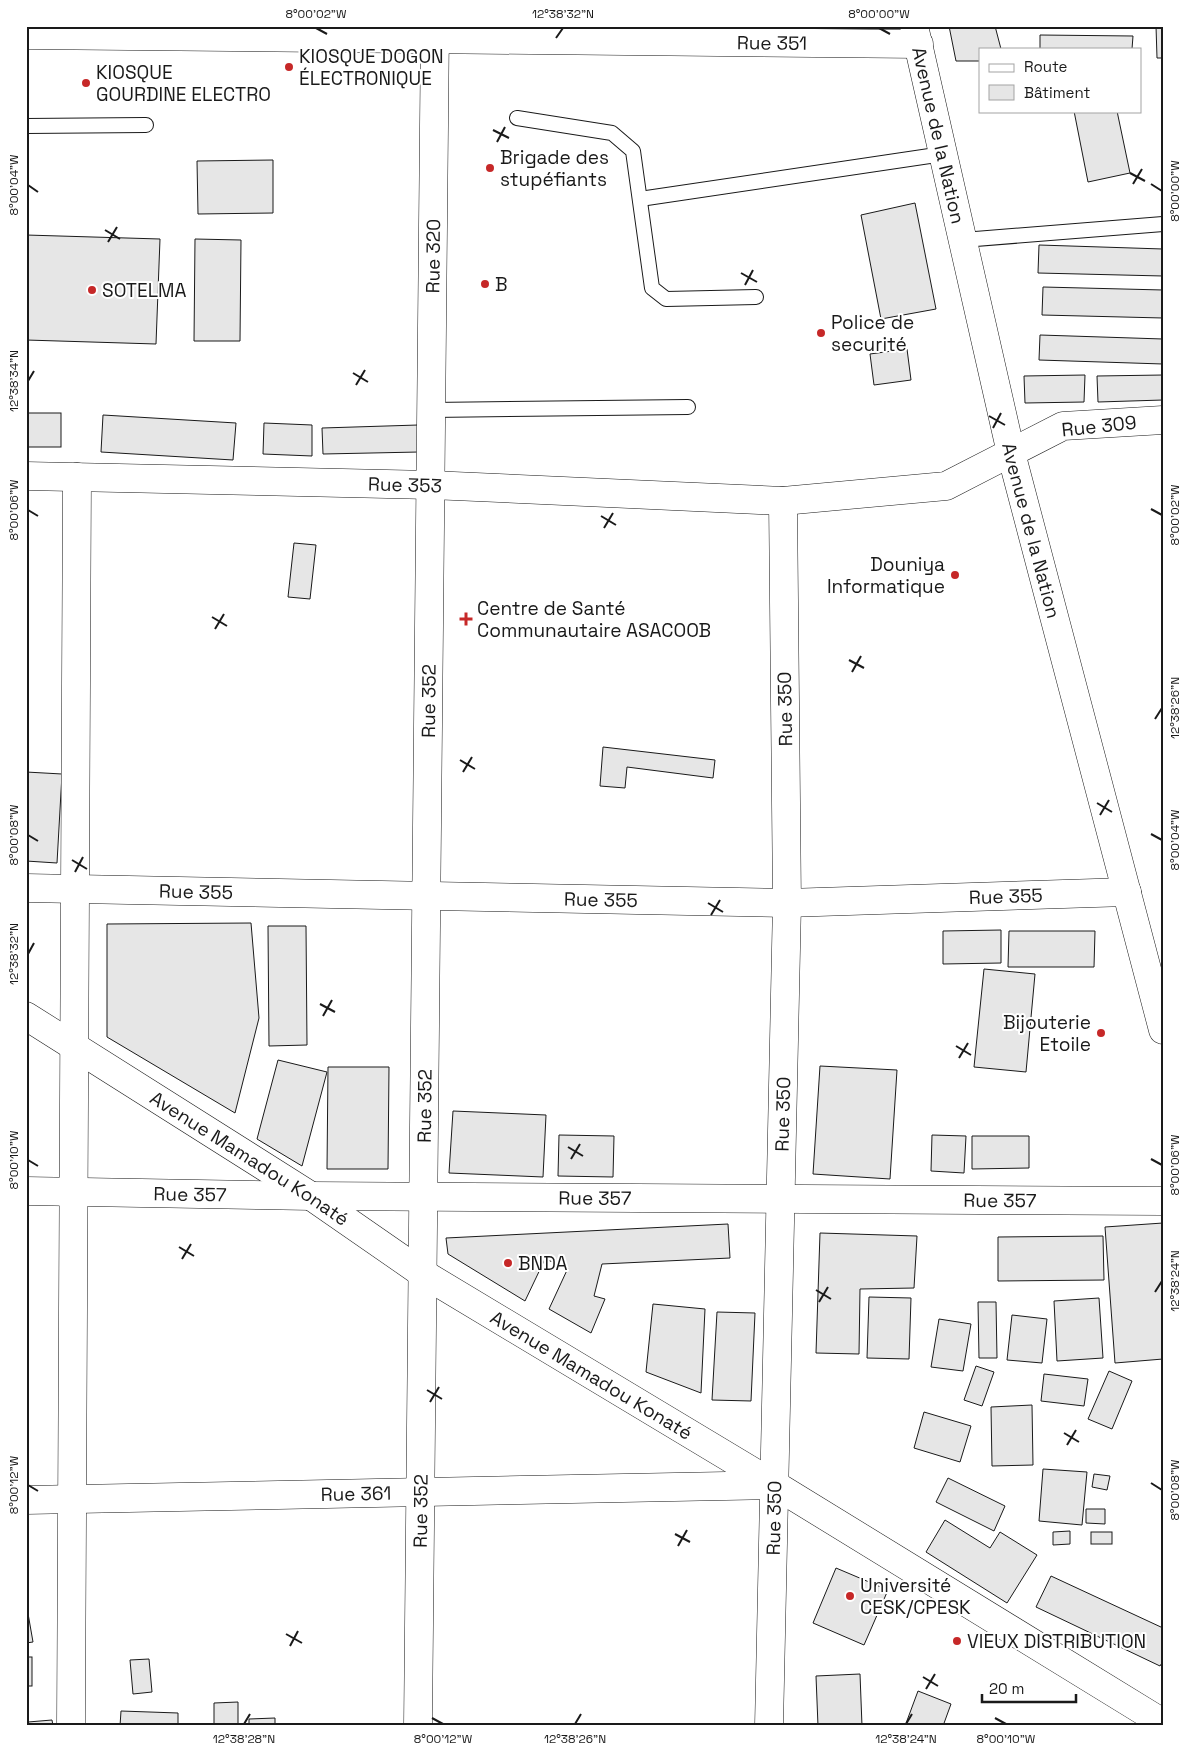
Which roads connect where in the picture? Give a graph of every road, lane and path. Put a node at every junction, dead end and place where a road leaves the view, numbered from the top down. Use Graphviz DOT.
graph roads {
  1 [pos="89,30"];
  2 [pos="435,32"];
  3 [pos="26,35"];
  4 [pos="916,35"];
  5 [pos="517,118"];
  6 [pos="146,125"];
  7 [pos="26,126"];
  8 [pos="944,154"];
  9 [pos="640,198"];
  10 [pos="1163,224"];
  11 [pos="963,240"];
  12 [pos="756,297"];
  13 [pos="688,407"];
  14 [pos="431,410"];
  15 [pos="1163,420"];
  16 [pos="1011,453"];
  17 [pos="26,476"];
  18 [pos="77,477"];
  19 [pos="430,485"];
  20 [pos="783,501"];
  21 [pos="26,888"];
  22 [pos="75,889"];
  23 [pos="1127,892"];
  24 [pos="426,896"];
  25 [pos="787,903"];
  26 [pos="26,1016"];
  27 [pos="1163,1030"];
  28 [pos="74,1047"];
  29 [pos="26,1191"];
  30 [pos="74,1191"];
  31 [pos="311,1196"];
  32 [pos="423,1197"];
  33 [pos="781,1198"];
  34 [pos="1163,1201"];
  35 [pos="422,1273"];
  36 [pos="775,1485"];
  37 [pos="420,1493"];
  38 [pos="26,1500"];
  39 [pos="72,1500"];
  40 [pos="1163,1723"];
  41 [pos="72,1726"];
  42 [pos="418,1726"];
  43 [pos="769,1726"];
  1 -- 2 [label="street, Rue 351"];
  1 -- 3 [label="street, Rue 351"];
  2 -- 4 [label="street, Rue 351"];
  2 -- 14 [label="street, Rue 320"];
  4 -- 8 [label="street, Avenue de la Nation"];
  5 -- 9 [label="lane"];
  6 -- 7 [label="lane"];
  8 -- 9 [label="lane"];
  8 -- 11 [label="street, Avenue de la Nation"];
  9 -- 12 [label="lane"];
  10 -- 11 [label="lane"];
  11 -- 16 [label="street, Avenue de la Nation"];
  13 -- 14 [label="lane"];
  14 -- 19 [label="street, Rue 320"];
  15 -- 16 [label="street, Rue 309"];
  16 -- 20 [label="street, Rue 309"];
  16 -- 23 [label="street, Avenue de la Nation"];
  17 -- 18 [label="street, Rue 353"];
  18 -- 19 [label="street, Rue 353"];
  18 -- 22 [label="street"];
  19 -- 20 [label="street, Rue 353"];
  19 -- 24 [label="street, Rue 352"];
  20 -- 25 [label="street, Rue 350"];
  21 -- 22 [label="street, Rue 355"];
  22 -- 24 [label="street, Rue 355"];
  22 -- 28 [label="street"];
  23 -- 25 [label="street, Rue 355"];
  23 -- 27 [label="street, Avenue de la Nation"];
  24 -- 25 [label="street, Rue 355"];
  24 -- 32 [label="street, Rue 352"];
  25 -- 33 [label="street, Rue 350"];
  26 -- 28 [label="street, Avenue Mamadou Konaté"];
  28 -- 30 [label="street"];
  28 -- 31 [label="street, Avenue Mamadou Konaté"];
  29 -- 30 [label="street, Rue 357"];
  30 -- 31 [label="street, Rue 357"];
  30 -- 39 [label="street"];
  31 -- 32 [label="street, Rue 357"];
  31 -- 35 [label="street, Avenue Mamadou Konaté"];
  32 -- 33 [label="street, Rue 357"];
  32 -- 35 [label="street, Rue 352"];
  33 -- 34 [label="street, Rue 357"];
  33 -- 36 [label="street, Rue 350"];
  35 -- 36 [label="street, Avenue Mamadou Konaté"];
  35 -- 37 [label="street, Rue 352"];
  36 -- 37 [label="street, Rue 361"];
  36 -- 40 [label="street, Avenue Mamadou Konaté"];
  36 -- 43 [label="street, Rue 350"];
  37 -- 39 [label="street, Rue 361"];
  37 -- 42 [label="street, Rue 352"];
  38 -- 39 [label="street, Rue 361"];
  39 -- 41 [label="street"];
}
